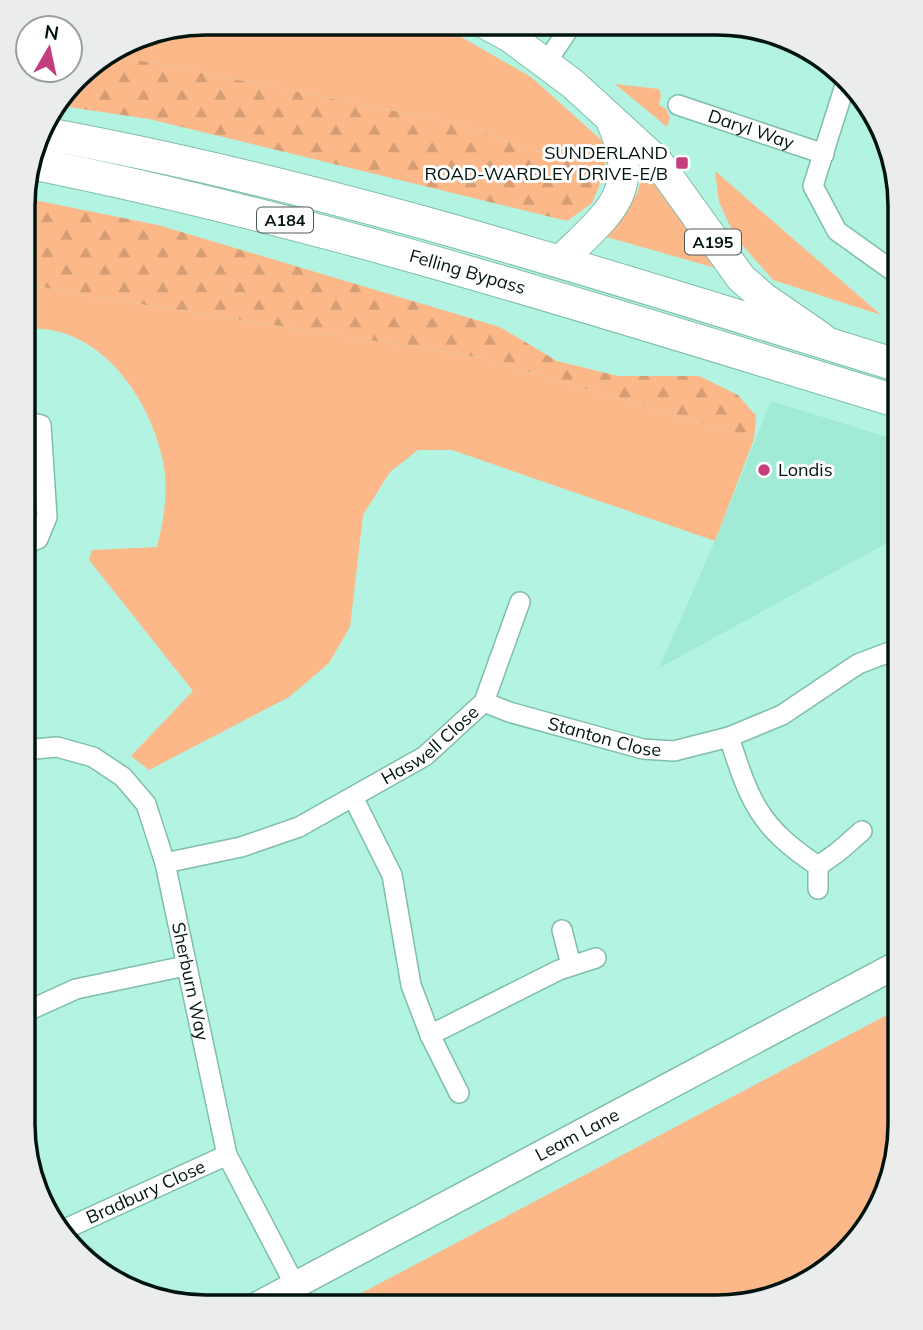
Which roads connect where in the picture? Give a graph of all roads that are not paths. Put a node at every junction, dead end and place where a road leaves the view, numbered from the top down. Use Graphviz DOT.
graph roads {
  1 [pos="503,35"];
  2 [pos="565,35"];
  3 [pos="546,63"];
  4 [pos="843,90"];
  5 [pos="678,106"];
  6 [pos="610,118"];
  7 [pos="51,135"];
  8 [pos="824,154"];
  9 [pos="40,165"];
  10 [pos="560,261"];
  11 [pos="888,267"];
  12 [pos="834,346"];
  13 [pos="888,362"];
  14 [pos="888,398"];
  15 [pos="35,424"];
  16 [pos="35,540"];
  17 [pos="520,602"];
  18 [pos="888,653"];
  19 [pos="484,702"];
  20 [pos="729,737"];
  21 [pos="35,749"];
  22 [pos="354,799"];
  23 [pos="862,831"];
  24 [pos="165,863"];
  25 [pos="818,866"];
  26 [pos="818,889"];
  27 [pos="562,930"];
  28 [pos="596,958"];
  29 [pos="571,965"];
  30 [pos="185,966"];
  31 [pos="888,969"];
  32 [pos="35,1008"];
  33 [pos="430,1035"];
  34 [pos="460,1093"];
  35 [pos="227,1155"];
  36 [pos="70,1227"];
  37 [pos="295,1284"];
  38 [pos="276,1295"];
  1 -- 3 [label="main road, A195"];
  2 -- 3 [label="street"];
  3 -- 6 [label="main road, A195"];
  4 -- 8 [label="street"];
  5 -- 8 [label="street, Daryl Way"];
  6 -- 10 [label="main road, A195"];
  6 -- 12 [label="main road, A195"];
  7 -- 10 [label="highway, Felling Bypass / A184"];
  8 -- 11 [label="street"];
  9 -- 14 [label="highway, Felling Bypass / A184"];
  10 -- 12 [label="highway, Felling Bypass / A184"];
  12 -- 13 [label="highway, Felling Bypass / A184"];
  15 -- 16 [label="street"];
  17 -- 19 [label="street, Haswell Close"];
  18 -- 20 [label="street, Stanton Close"];
  19 -- 20 [label="street, Stanton Close"];
  19 -- 22 [label="street, Haswell Close"];
  20 -- 25 [label="street"];
  21 -- 24 [label="street, Sherburn Way"];
  22 -- 24 [label="street, Haswell Close"];
  22 -- 33 [label="street"];
  23 -- 25 [label="street"];
  24 -- 30 [label="street, Sherburn Way"];
  25 -- 26 [label="street"];
  27 -- 29 [label="street"];
  28 -- 29 [label="street"];
  29 -- 33 [label="street"];
  30 -- 32 [label="street"];
  30 -- 35 [label="street, Sherburn Way"];
  31 -- 37 [label="main road, Leam Lane"];
  33 -- 34 [label="street"];
  35 -- 36 [label="street, Bradbury Close"];
  35 -- 37 [label="street, Sherburn Way"];
  37 -- 38 [label="main road, Leam Lane"];
}
